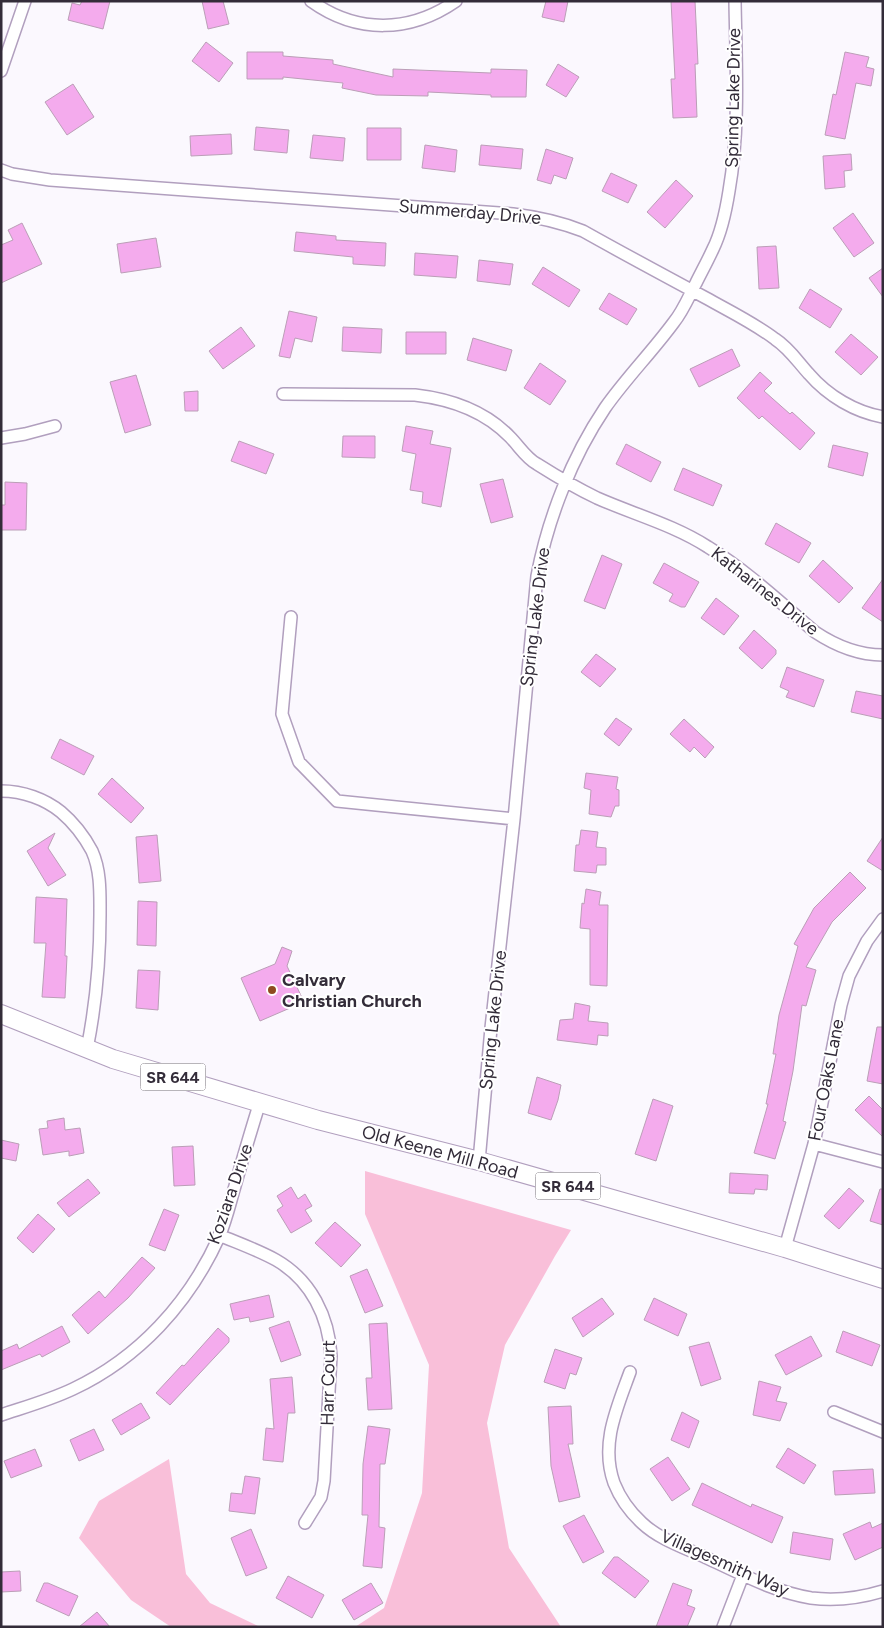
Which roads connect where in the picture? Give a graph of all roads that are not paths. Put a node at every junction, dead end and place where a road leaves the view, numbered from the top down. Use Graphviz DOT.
graph roads {
  1 [pos="24,1"];
  2 [pos="310,1"];
  3 [pos="456,1"];
  4 [pos="735,1"];
  5 [pos="1,71"];
  6 [pos="1,170"];
  7 [pos="692,290"];
  8 [pos="283,394"];
  9 [pos="883,417"];
  10 [pos="55,426"];
  11 [pos="1,438"];
  12 [pos="567,481"];
  13 [pos="291,617"];
  14 [pos="883,654"];
  15 [pos="1,791"];
  16 [pos="514,819"];
  17 [pos="883,919"];
  18 [pos="1,1014"];
  19 [pos="87,1048"];
  20 [pos="260,1102"];
  21 [pos="814,1144"];
  22 [pos="480,1161"];
  23 [pos="883,1162"];
  24 [pos="220,1235"];
  25 [pos="785,1248"];
  26 [pos="883,1279"];
  27 [pos="630,1372"];
  28 [pos="834,1412"];
  29 [pos="1,1415"];
  30 [pos="883,1432"];
  31 [pos="306,1523"];
  32 [pos="743,1575"];
  33 [pos="882,1592"];
  34 [pos="723,1627"];
  1 -- 5 [label="street"];
  2 -- 3 [label="street"];
  4 -- 7 [label="street, Spring Lake Drive"];
  6 -- 7 [label="street, Summerday Drive"];
  7 -- 9 [label="street, Summerday Drive"];
  7 -- 12 [label="street, Spring Lake Drive"];
  8 -- 12 [label="street, Katharines Drive"];
  10 -- 11 [label="street"];
  12 -- 14 [label="street, Katharines Drive"];
  12 -- 16 [label="street, Spring Lake Drive"];
  13 -- 16 [label="street"];
  15 -- 19 [label="street"];
  16 -- 22 [label="street, Spring Lake Drive"];
  17 -- 21 [label="street, Four Oaks Lane"];
  18 -- 19 [label="main road, Old Keene Mill Road / SR 644"];
  19 -- 20 [label="main road, Old Keene Mill Road / SR 644"];
  20 -- 22 [label="main road, Old Keene Mill Road / SR 644"];
  20 -- 24 [label="street, Koziara Drive"];
  21 -- 23 [label="street"];
  21 -- 25 [label="street, Four Oaks Lane"];
  22 -- 25 [label="main road, Old Keene Mill Road / SR 644"];
  24 -- 29 [label="street, Koziara Drive"];
  24 -- 31 [label="street, Harr Court"];
  25 -- 26 [label="main road, Old Keene Mill Road / SR 644"];
  27 -- 32 [label="street, Villagesmith Way"];
  28 -- 30 [label="street"];
  32 -- 33 [label="street, Villagesmith Way"];
  32 -- 34 [label="street"];
}
